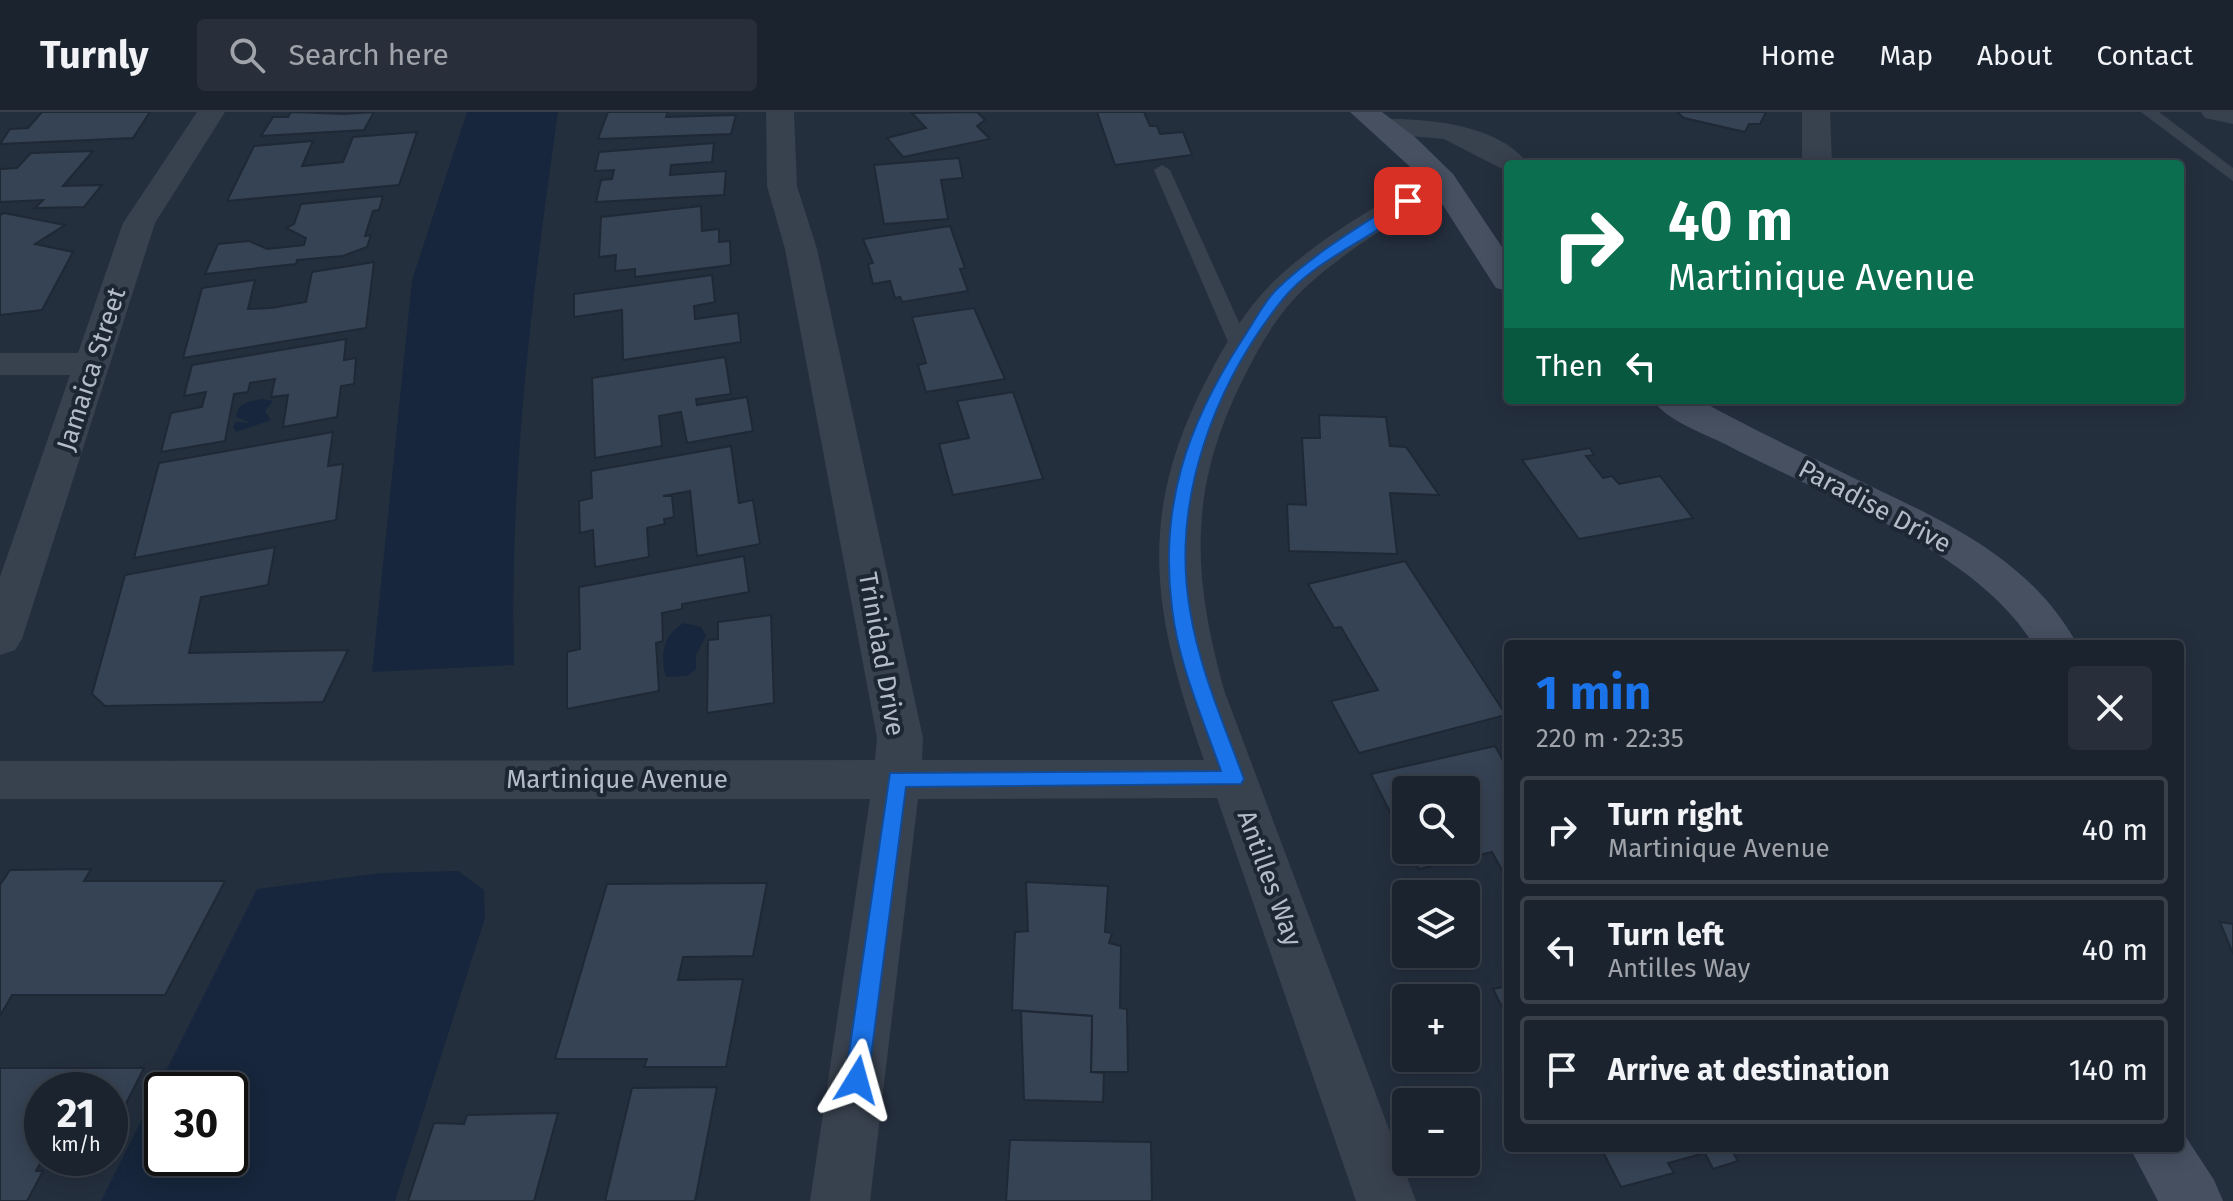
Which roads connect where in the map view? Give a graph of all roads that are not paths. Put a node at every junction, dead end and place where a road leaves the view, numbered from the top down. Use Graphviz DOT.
graph roads {
  1 [pos="211,112"];
  2 [pos="780,112"];
  3 [pos="1816,112"];
  4 [pos="2149,112"];
  5 [pos="2215,112"];
  6 [pos="2233,116"];
  7 [pos="1374,120"];
  8 [pos="1507,160"];
  9 [pos="1817,160"];
  10 [pos="1162,170"];
  11 [pos="2233,176"];
  12 [pos="1442,180"];
  13 [pos="1504,275"];
  14 [pos="1241,349"];
  15 [pos="0,364"];
  16 [pos="94,364"];
  17 [pos="1679,404"];
  18 [pos="0,639"];
  19 [pos="2052,640"];
  20 [pos="897,779"];
  21 [pos="1234,779"];
  22 [pos="0,780"];
  23 [pos="2162,1152"];
  24 [pos="840,1201"];
  25 [pos="1386,1201"];
  26 [pos="2193,1201"];
  1 -- 16 [label="street, Jamaica Street"];
  2 -- 20 [label="street, Trinidad Drive"];
  3 -- 9 [label="street"];
  4 -- 11 [label="lane"];
  5 -- 6 [label="street"];
  7 -- 8 [label="street"];
  7 -- 12 [label="street"];
  10 -- 14 [label="lane"];
  12 -- 13 [label="street"];
  12 -- 14 [label="street, Antilles Way"];
  14 -- 21 [label="street, Antilles Way"];
  15 -- 16 [label="street"];
  16 -- 18 [label="street, Jamaica Street"];
  17 -- 19 [label="street, Paradise Drive"];
  20 -- 21 [label="street, Martinique Avenue"];
  20 -- 22 [label="street, Martinique Avenue"];
  20 -- 24 [label="street, Trinidad Drive"];
  21 -- 25 [label="street, Antilles Way"];
  23 -- 26 [label="street"];
}
